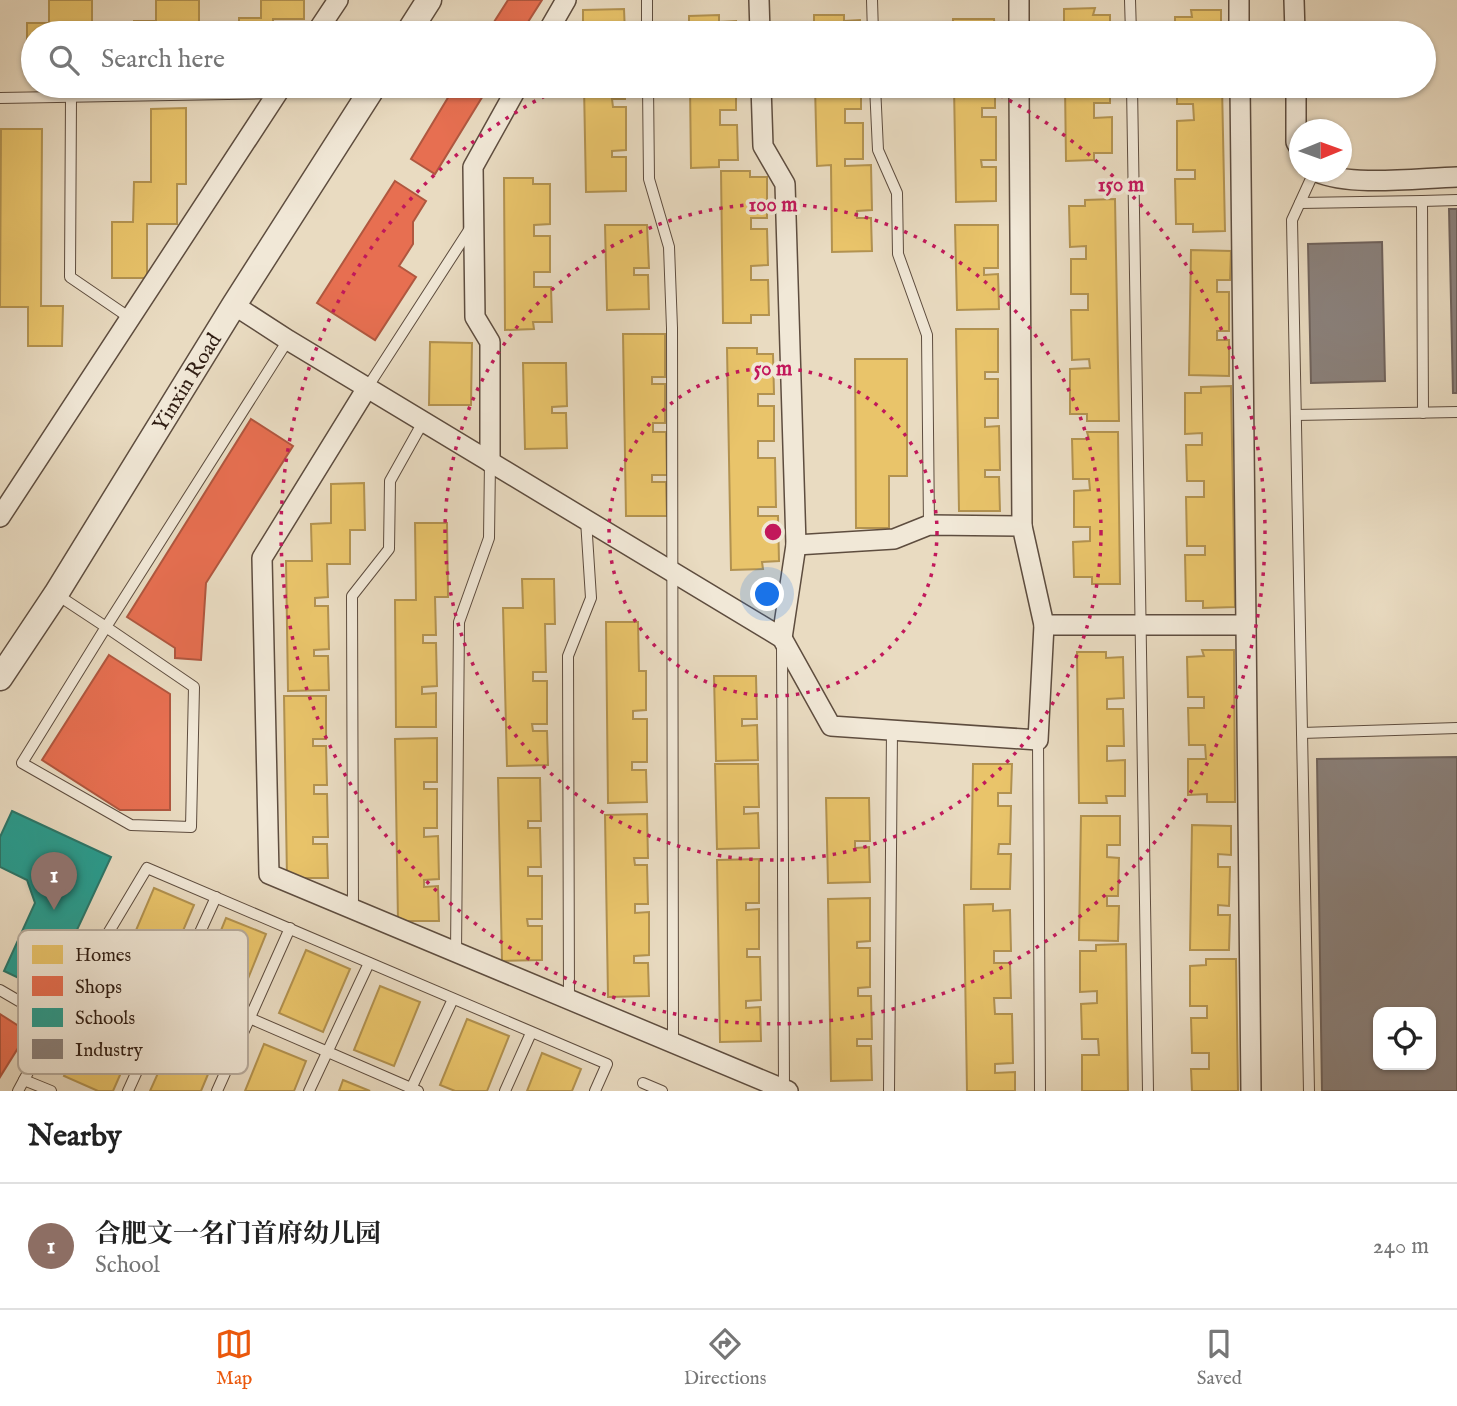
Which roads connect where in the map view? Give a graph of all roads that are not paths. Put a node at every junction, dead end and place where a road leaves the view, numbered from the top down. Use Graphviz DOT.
graph roads {
  1 [pos="338,0"];
  2 [pos="429,0"];
  3 [pos="566,0"];
  4 [pos="647,0"];
  5 [pos="759,0"];
  6 [pos="872,0"];
  7 [pos="1018,0"];
  8 [pos="1130,0"];
  9 [pos="1239,0"];
  10 [pos="1294,0"];
  11 [pos="325,21"];
  12 [pos="416,21"];
  13 [pos="555,21"];
  14 [pos="648,21"];
  15 [pos="760,21"];
  16 [pos="873,21"];
  17 [pos="1019,21"];
  18 [pos="1131,21"];
  19 [pos="1239,21"];
  20 [pos="1295,21"];
  21 [pos="0,98"];
  22 [pos="21,98"];
  23 [pos="71,98"];
  24 [pos="274,98"];
  25 [pos="366,98"];
  26 [pos="511,98"];
  27 [pos="648,98"];
  28 [pos="761,98"];
  29 [pos="876,98"];
  30 [pos="1019,98"];
  31 [pos="1132,98"];
  32 [pos="1240,98"];
  33 [pos="1296,98"];
  34 [pos="1296,119"];
  35 [pos="1457,177"];
  36 [pos="1352,180"];
  37 [pos="1310,182"];
  38 [pos="1457,200"];
  39 [pos="1422,201"];
  40 [pos="1300,203"];
  41 [pos="474,223"];
  42 [pos="234,305"];
  43 [pos="130,318"];
  44 [pos="288,340"];
  45 [pos="367,388"];
  46 [pos="1457,412"];
  47 [pos="1423,413"];
  48 [pos="1296,415"];
  49 [pos="423,422"];
  50 [pos="490,462"];
  51 [pos="0,517"];
  52 [pos="586,520"];
  53 [pos="929,525"];
  54 [pos="1023,526"];
  55 [pos="796,545"];
  56 [pos="673,572"];
  57 [pos="56,594"];
  58 [pos="1044,625"];
  59 [pos="1142,625"];
  60 [pos="1246,625"];
  61 [pos="106,627"];
  62 [pos="782,638"];
  63 [pos="0,678"];
  64 [pos="1457,728"];
  65 [pos="892,730"];
  66 [pos="1302,733"];
  67 [pos="1038,740"];
  68 [pos="216,897"];
  69 [pos="353,909"];
  70 [pos="290,929"];
  71 [pos="110,930"];
  72 [pos="201,930"];
  73 [pos="456,953"];
  74 [pos="369,962"];
  75 [pos="0,990"];
  76 [pos="453,999"];
  77 [pos="569,999"];
  78 [pos="18,1000"];
  79 [pos="250,1018"];
  80 [pos="248,1022"];
  81 [pos="530,1033"];
  82 [pos="673,1043"];
  83 [pos="327,1052"];
  84 [pos="27,1074"];
  85 [pos="136,1074"];
  86 [pos="225,1074"];
  87 [pos="24,1080"];
  88 [pos="643,1083"];
  89 [pos="413,1090"];
  90 [pos="786,1090"];
  91 [pos="18,1091"];
  92 [pos="51,1091"];
  93 [pos="128,1091"];
  94 [pos="217,1091"];
  95 [pos="309,1091"];
  96 [pos="505,1091"];
  97 [pos="595,1091"];
  98 [pos="662,1091"];
  99 [pos="889,1091"];
  100 [pos="1040,1091"];
  101 [pos="1148,1091"];
  102 [pos="1251,1091"];
  103 [pos="1309,1091"];
  1 -- 11 [label="street"];
  2 -- 12 [label="street"];
  3 -- 13 [label="street"];
  4 -- 14 [label="lane"];
  5 -- 15 [label="street"];
  6 -- 16 [label="lane"];
  7 -- 17 [label="street"];
  8 -- 18 [label="lane"];
  9 -- 19 [label="street"];
  10 -- 20 [label="street"];
  21 -- 22 [label="lane"];
  23 -- 43 [label="lane"];
  24 -- 43 [label="street"];
  25 -- 42 [label="street, Yinxin Road"];
  26 -- 41 [label="street"];
  27 -- 56 [label="lane"];
  28 -- 55 [label="street"];
  29 -- 53 [label="lane"];
  30 -- 54 [label="street"];
  31 -- 59 [label="lane"];
  32 -- 60 [label="street"];
  33 -- 34 [label="street"];
  35 -- 36 [label="street"];
  37 -- 40 [label="lane"];
  38 -- 39 [label="lane"];
  39 -- 40 [label="lane"];
  39 -- 47 [label="lane"];
  40 -- 48 [label="lane"];
  41 -- 45 [label="lane"];
  41 -- 50 [label="street"];
  42 -- 44 [label="street"];
  42 -- 57 [label="street, Yinxin Road"];
  43 -- 51 [label="street"];
  44 -- 45 [label="street"];
  44 -- 61 [label="lane"];
  45 -- 49 [label="street"];
  45 -- 69 [label="street"];
  46 -- 47 [label="lane"];
  47 -- 48 [label="lane"];
  48 -- 66 [label="lane"];
  49 -- 50 [label="street"];
  49 -- 69 [label="lane"];
  50 -- 52 [label="street"];
  50 -- 73 [label="lane"];
  52 -- 56 [label="street"];
  52 -- 77 [label="lane"];
  53 -- 54 [label="street"];
  53 -- 55 [label="street"];
  54 -- 58 [label="street"];
  55 -- 62 [label="street"];
  56 -- 62 [label="street"];
  56 -- 82 [label="lane"];
  57 -- 61 [label="lane"];
  57 -- 63 [label="street, Yinxin Road"];
  58 -- 59 [label="street"];
  58 -- 67 [label="street"];
  59 -- 60 [label="street"];
  59 -- 101 [label="lane"];
  60 -- 102 [label="street"];
  61 -- 61 [label="lane"];
  62 -- 65 [label="street"];
  62 -- 90 [label="lane"];
  64 -- 66 [label="lane"];
  65 -- 67 [label="street"];
  65 -- 99 [label="lane"];
  66 -- 103 [label="lane"];
  67 -- 100 [label="lane"];
  68 -- 70 [label="lane"];
  68 -- 71 [label="lane"];
  68 -- 72 [label="lane"];
  69 -- 73 [label="street"];
  70 -- 74 [label="lane"];
  70 -- 79 [label="lane"];
  73 -- 77 [label="street"];
  74 -- 76 [label="lane"];
  74 -- 83 [label="lane"];
  75 -- 78 [label="lane"];
  76 -- 81 [label="lane"];
  76 -- 89 [label="lane"];
  77 -- 82 [label="street"];
  79 -- 80 [label="lane"];
  79 -- 83 [label="lane"];
  81 -- 96 [label="lane"];
  81 -- 97 [label="lane"];
  82 -- 90 [label="street"];
  83 -- 89 [label="lane"];
  83 -- 95 [label="lane"];
  84 -- 87 [label="lane"];
  85 -- 93 [label="lane"];
  86 -- 94 [label="lane"];
  87 -- 91 [label="lane"];
  87 -- 92 [label="lane"];
  88 -- 98 [label="lane"];
}
